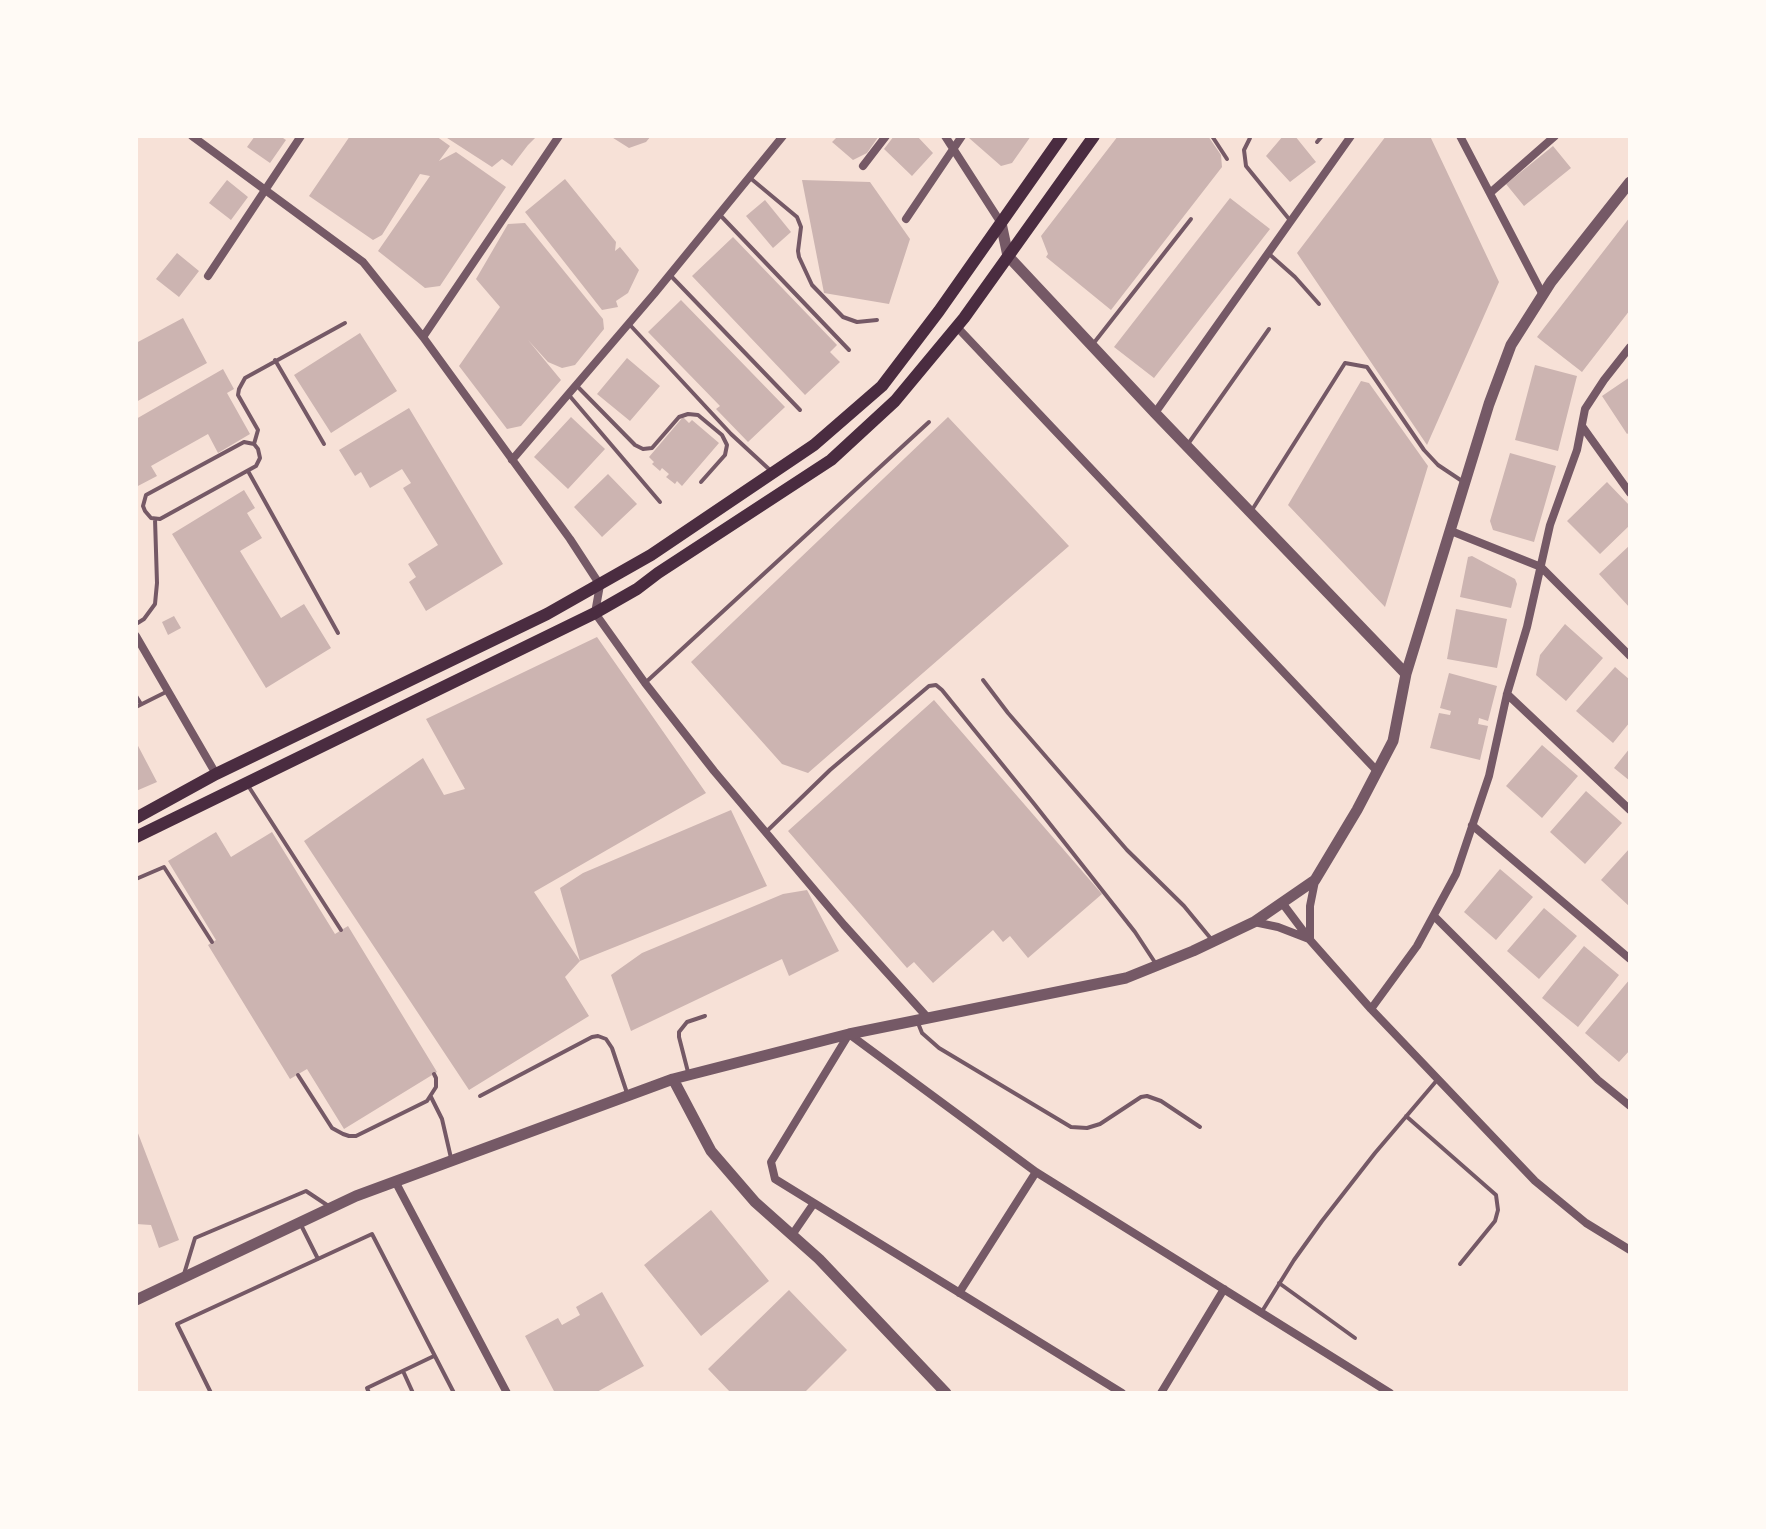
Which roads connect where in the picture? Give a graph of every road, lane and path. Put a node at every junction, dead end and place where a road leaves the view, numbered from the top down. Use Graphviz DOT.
graph roads {
  1 [pos="192,136"];
  2 [pos="301,136"];
  3 [pos="559,136"];
  4 [pos="783,136"];
  5 [pos="886,136"];
  6 [pos="945,136"];
  7 [pos="962,136"];
  8 [pos="1062,136"];
  9 [pos="1094,136"];
  10 [pos="1212,136"];
  11 [pos="1322,136"];
  12 [pos="1351,136"];
  13 [pos="1460,136"];
  14 [pos="1555,136"];
  15 [pos="1250,138"];
  16 [pos="1317,142"];
  17 [pos="954,148"];
  18 [pos="1227,159"];
  19 [pos="863,166"];
  20 [pos="749,177"];
  21 [pos="1630,182"];
  22 [pos="265,190"];
  23 [pos="1490,193"];
  24 [pos="719,214"];
  25 [pos="906,219"];
  26 [pos="1191,219"];
  27 [pos="1291,221"];
  28 [pos="1001,223"];
  29 [pos="1268,253"];
  30 [pos="1008,256"];
  31 [pos="670,274"];
  32 [pos="208,276"];
  33 [pos="1543,295"];
  34 [pos="1319,304"];
  35 [pos="877,320"];
  36 [pos="345,323"];
  37 [pos="629,324"];
  38 [pos="956,326"];
  39 [pos="1269,329"];
  40 [pos="423,337"];
  41 [pos="1092,345"];
  42 [pos="1630,347"];
  43 [pos="849,350"];
  44 [pos="275,360"];
  45 [pos="576,385"];
  46 [pos="568,394"];
  47 [pos="800,410"];
  48 [pos="1155,413"];
  49 [pos="929,422"];
  50 [pos="1582,426"];
  51 [pos="254,444"];
  52 [pos="324,444"];
  53 [pos="1187,446"];
  54 [pos="512,460"];
  55 [pos="248,471"];
  56 [pos="773,473"];
  57 [pos="701,482"];
  58 [pos="1465,483"];
  59 [pos="1630,493"];
  60 [pos="660,502"];
  61 [pos="1251,512"];
  62 [pos="155,519"];
  63 [pos="1451,531"];
  64 [pos="1541,567"];
  65 [pos="600,585"];
  66 [pos="595,613"];
  67 [pos="136,624"];
  68 [pos="338,633"];
  69 [pos="136,636"];
  70 [pos="1630,656"];
  71 [pos="1406,674"];
  72 [pos="983,680"];
  73 [pos="645,683"];
  74 [pos="168,691"];
  75 [pos="1507,694"];
  76 [pos="136,696"];
  77 [pos="138,706"];
  78 [pos="1377,771"];
  79 [pos="216,774"];
  80 [pos="246,782"];
  81 [pos="1630,810"];
  82 [pos="136,818"];
  83 [pos="1472,825"];
  84 [pos="766,832"];
  85 [pos="136,837"];
  86 [pos="136,879"];
  87 [pos="1315,880"];
  88 [pos="1283,904"];
  89 [pos="1434,916"];
  90 [pos="1254,922"];
  91 [pos="341,930"];
  92 [pos="1310,940"];
  93 [pos="1214,941"];
  94 [pos="212,942"];
  95 [pos="1630,959"];
  96 [pos="1157,966"];
  97 [pos="1371,1009"];
  98 [pos="705,1016"];
  99 [pos="922,1019"];
  100 [pos="849,1034"];
  101 [pos="434,1074"];
  102 [pos="298,1075"];
  103 [pos="689,1075"];
  104 [pos="673,1079"];
  105 [pos="1439,1079"];
  106 [pos="628,1095"];
  107 [pos="480,1096"];
  108 [pos="431,1097"];
  109 [pos="1630,1106"];
  110 [pos="1406,1116"];
  111 [pos="1200,1127"];
  112 [pos="451,1160"];
  113 [pos="1036,1172"];
  114 [pos="395,1181"];
  115 [pos="814,1203"];
  116 [pos="332,1208"];
  117 [pos="300,1223"];
  118 [pos="792,1235"];
  119 [pos="1630,1250"];
  120 [pos="318,1259"];
  121 [pos="1460,1264"];
  122 [pos="183,1277"];
  123 [pos="1279,1283"];
  124 [pos="1224,1289"];
  125 [pos="959,1293"];
  126 [pos="136,1300"];
  127 [pos="1261,1313"];
  128 [pos="1355,1338"];
  129 [pos="434,1356"];
  130 [pos="403,1371"];
  131 [pos="211,1393"];
  132 [pos="369,1393"];
  133 [pos="413,1393"];
  134 [pos="454,1393"];
  135 [pos="507,1393"];
  136 [pos="946,1393"];
  137 [pos="1122,1393"];
  138 [pos="1161,1393"];
  139 [pos="1390,1393"];
  1 -- 22 [label="street"];
  2 -- 22 [label="street"];
  3 -- 40 [label="street"];
  4 -- 20 [label="street"];
  5 -- 19 [label="street"];
  6 -- 17 [label="street"];
  7 -- 17 [label="street"];
  8 -- 28 [label="main road"];
  9 -- 30 [label="main road"];
  10 -- 18 [label="lane"];
  11 -- 16 [label="lane"];
  12 -- 27 [label="street"];
  13 -- 23 [label="street"];
  14 -- 23 [label="street"];
  15 -- 27 [label="lane"];
  17 -- 25 [label="street"];
  17 -- 28 [label="street"];
  20 -- 24 [label="street"];
  20 -- 35 [label="lane"];
  21 -- 33 [label="street"];
  22 -- 32 [label="street"];
  22 -- 40 [label="street"];
  23 -- 33 [label="street"];
  24 -- 31 [label="street"];
  24 -- 43 [label="lane"];
  26 -- 41 [label="lane"];
  27 -- 29 [label="street"];
  28 -- 30 [label="street"];
  28 -- 56 [label="main road"];
  29 -- 34 [label="lane"];
  29 -- 48 [label="street"];
  30 -- 38 [label="main road"];
  30 -- 41 [label="street"];
  31 -- 37 [label="street"];
  31 -- 47 [label="lane"];
  33 -- 58 [label="street"];
  36 -- 44 [label="lane"];
  37 -- 45 [label="street"];
  37 -- 56 [label="lane"];
  38 -- 66 [label="main road"];
  38 -- 78 [label="street"];
  39 -- 53 [label="lane"];
  40 -- 54 [label="street"];
  41 -- 48 [label="street"];
  42 -- 50 [label="street"];
  44 -- 51 [label="lane"];
  44 -- 52 [label="lane"];
  45 -- 46 [label="street"];
  45 -- 57 [label="lane"];
  46 -- 54 [label="street"];
  46 -- 60 [label="lane"];
  48 -- 53 [label="street"];
  49 -- 73 [label="lane"];
  50 -- 59 [label="street"];
  50 -- 64 [label="street"];
  51 -- 55 [label="lane"];
  51 -- 62 [label="lane"];
  53 -- 61 [label="street"];
  54 -- 65 [label="street"];
  55 -- 62 [label="lane"];
  55 -- 68 [label="lane"];
  56 -- 65 [label="main road"];
  58 -- 61 [label="lane"];
  58 -- 63 [label="street"];
  61 -- 71 [label="street"];
  62 -- 67 [label="lane"];
  63 -- 64 [label="street"];
  63 -- 71 [label="street"];
  64 -- 70 [label="street"];
  64 -- 75 [label="street"];
  65 -- 66 [label="street"];
  65 -- 79 [label="main road"];
  66 -- 73 [label="street"];
  66 -- 80 [label="main road"];
  69 -- 74 [label="street"];
  71 -- 78 [label="street"];
  72 -- 93 [label="lane"];
  73 -- 84 [label="street"];
  74 -- 77 [label="lane"];
  74 -- 79 [label="street"];
  75 -- 81 [label="street"];
  75 -- 83 [label="street"];
  76 -- 77 [label="lane"];
  78 -- 87 [label="street"];
  79 -- 82 [label="main road"];
  80 -- 85 [label="main road"];
  80 -- 91 [label="lane"];
  83 -- 89 [label="street"];
  83 -- 95 [label="street"];
  84 -- 96 [label="lane"];
  84 -- 99 [label="street"];
  86 -- 94 [label="lane"];
  87 -- 88 [label="street"];
  87 -- 92 [label="street"];
  88 -- 90 [label="street"];
  88 -- 92 [label="street"];
  89 -- 97 [label="street"];
  89 -- 109 [label="street"];
  90 -- 92 [label="street"];
  90 -- 93 [label="street"];
  92 -- 97 [label="street"];
  93 -- 96 [label="street"];
  96 -- 99 [label="street"];
  97 -- 105 [label="street"];
  98 -- 103 [label="lane"];
  99 -- 100 [label="street"];
  99 -- 111 [label="lane"];
  100 -- 103 [label="street"];
  100 -- 113 [label="street"];
  100 -- 115 [label="street"];
  101 -- 108 [label="lane"];
  102 -- 108 [label="lane"];
  103 -- 104 [label="street"];
  104 -- 106 [label="street"];
  104 -- 118 [label="street"];
  105 -- 110 [label="lane"];
  105 -- 119 [label="street"];
  106 -- 107 [label="lane"];
  106 -- 112 [label="street"];
  108 -- 112 [label="lane"];
  110 -- 121 [label="lane"];
  110 -- 123 [label="lane"];
  112 -- 114 [label="street"];
  113 -- 124 [label="street"];
  113 -- 125 [label="street"];
  114 -- 116 [label="street"];
  114 -- 135 [label="street"];
  115 -- 118 [label="street"];
  115 -- 125 [label="street"];
  116 -- 117 [label="street"];
  116 -- 122 [label="lane"];
  117 -- 120 [label="lane"];
  117 -- 122 [label="street"];
  118 -- 136 [label="street"];
  120 -- 129 [label="lane"];
  120 -- 131 [label="lane"];
  122 -- 126 [label="street"];
  123 -- 127 [label="lane"];
  123 -- 128 [label="lane"];
  124 -- 127 [label="street"];
  124 -- 138 [label="street"];
  125 -- 137 [label="street"];
  127 -- 139 [label="street"];
  129 -- 130 [label="lane"];
  129 -- 134 [label="lane"];
  130 -- 132 [label="lane"];
  130 -- 133 [label="lane"];
}
